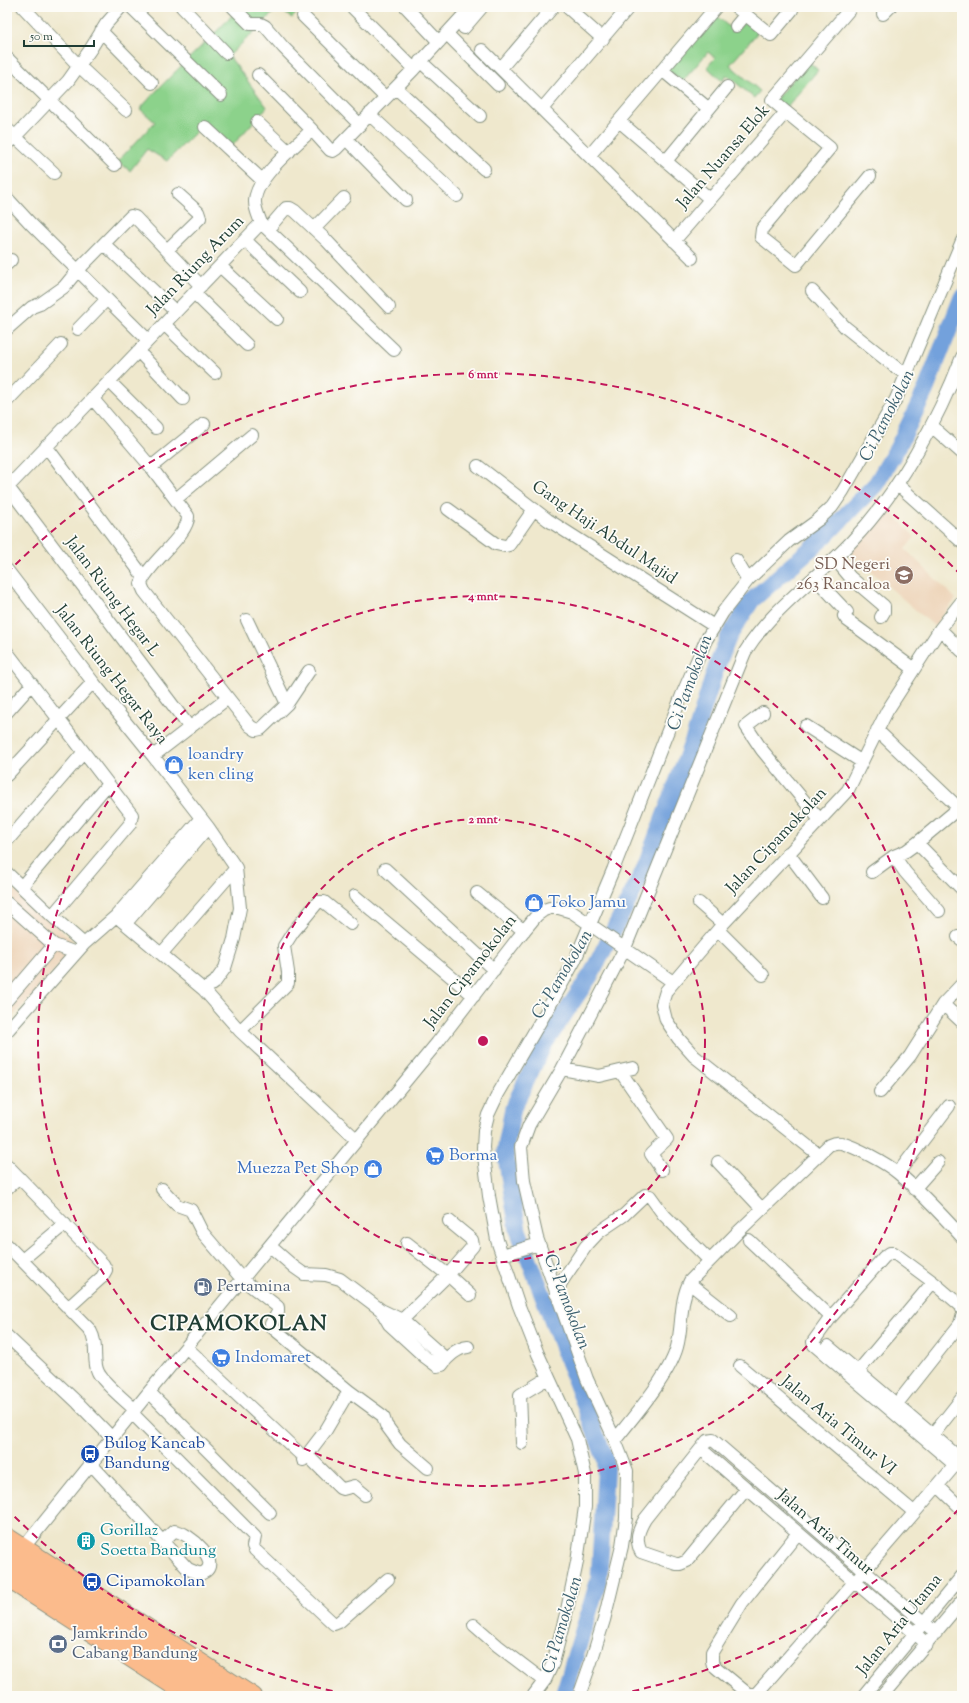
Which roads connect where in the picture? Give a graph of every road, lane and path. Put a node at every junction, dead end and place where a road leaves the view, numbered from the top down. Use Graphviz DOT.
graph roads {
  1 [pos="23,7"];
  2 [pos="121,7"];
  3 [pos="131,7"];
  4 [pos="182,7"];
  5 [pos="233,7"];
  6 [pos="352,7"];
  7 [pos="406,7"];
  8 [pos="470,7"];
  9 [pos="482,7"];
  10 [pos="553,7"];
  11 [pos="567,7"];
  12 [pos="629,7"];
  13 [pos="716,7"];
  14 [pos="845,7"];
  15 [pos="792,10"];
  16 [pos="741,11"];
  17 [pos="303,16"];
  18 [pos="736,26"];
  19 [pos="464,28"];
  20 [pos="101,31"];
  21 [pos="443,38"];
  22 [pos="603,39"];
  23 [pos="482,50"];
  24 [pos="226,53"];
  25 [pos="7,58"];
  26 [pos="417,65"];
  27 [pos="79,66"];
  28 [pos="501,68"];
  29 [pos="662,70"];
  30 [pos="258,75"];
  31 [pos="152,83"];
  32 [pos="498,84"];
  33 [pos="727,87"];
  34 [pos="396,88"];
  35 [pos="221,95"];
  36 [pos="386,98"];
  37 [pos="50,101"];
  38 [pos="542,109"];
  39 [pos="709,109"];
  40 [pos="126,110"];
  41 [pos="786,112"];
  42 [pos="369,114"];
  43 [pos="480,116"];
  44 [pos="619,121"];
  45 [pos="257,122"];
  46 [pos="360,125"];
  47 [pos="206,127"];
  48 [pos="312,130"];
  49 [pos="10,137"];
  50 [pos="346,139"];
  51 [pos="289,152"];
  52 [pos="589,156"];
  53 [pos="666,161"];
  54 [pos="115,165"];
  55 [pos="484,169"];
  56 [pos="54,172"];
  57 [pos="870,176"];
  58 [pos="262,180"];
  59 [pos="178,194"];
  60 [pos="457,196"];
  61 [pos="344,198"];
  62 [pos="710,199"];
  63 [pos="406,200"];
  64 [pos="8,201"];
  65 [pos="265,226"];
  66 [pos="314,229"];
  67 [pos="245,240"];
  68 [pos="674,240"];
  69 [pos="962,241"];
  70 [pos="104,244"];
  71 [pos="167,250"];
  72 [pos="692,258"];
  73 [pos="220,266"];
  74 [pos="77,270"];
  75 [pos="198,289"];
  76 [pos="812,291"];
  77 [pos="300,292"];
  78 [pos="107,299"];
  79 [pos="389,307"];
  80 [pos="176,312"];
  81 [pos="277,319"];
  82 [pos="164,324"];
  83 [pos="78,328"];
  84 [pos="7,329"];
  85 [pos="148,340"];
  86 [pos="61,344"];
  87 [pos="247,345"];
  88 [pos="138,350"];
  89 [pos="394,350"];
  90 [pos="962,357"];
  91 [pos="215,372"];
  92 [pos="907,375"];
  93 [pos="109,381"];
  94 [pos="92,398"];
  95 [pos="183,399"];
  96 [pos="7,401"];
  97 [pos="204,424"];
  98 [pos="156,428"];
  99 [pos="936,430"];
  100 [pos="252,435"];
  101 [pos="46,446"];
  102 [pos="962,454"];
  103 [pos="478,466"];
  104 [pos="151,467"];
  105 [pos="897,484"];
  106 [pos="7,487"];
  107 [pos="176,499"];
  108 [pos="448,509"];
  109 [pos="534,509"];
  110 [pos="962,542"];
  111 [pos="835,559"];
  112 [pos="736,560"];
  113 [pos="7,570"];
  114 [pos="143,576"];
  115 [pos="814,577"];
  116 [pos="748,580"];
  117 [pos="962,600"];
  118 [pos="881,617"];
  119 [pos="247,620"];
  120 [pos="714,626"];
  121 [pos="940,629"];
  122 [pos="962,651"];
  123 [pos="7,652"];
  124 [pos="914,669"];
  125 [pos="309,671"];
  126 [pos="93,682"];
  127 [pos="32,684"];
  128 [pos="228,698"];
  129 [pos="287,704"];
  130 [pos="7,712"];
  131 [pos="763,713"];
  132 [pos="58,718"];
  133 [pos="806,726"];
  134 [pos="190,728"];
  135 [pos="877,730"];
  136 [pos="84,753"];
  137 [pos="153,756"];
  138 [pos="862,762"];
  139 [pos="7,775"];
  140 [pos="108,784"];
  141 [pos="960,809"];
  142 [pos="820,820"];
  143 [pos="204,823"];
  144 [pos="7,841"];
  145 [pos="918,842"];
  146 [pos="788,853"];
  147 [pos="894,856"];
  148 [pos="236,868"];
  149 [pos="385,869"];
  150 [pos="872,872"];
  151 [pos="7,873"];
  152 [pos="22,886"];
  153 [pos="962,889"];
  154 [pos="477,893"];
  155 [pos="355,896"];
  156 [pos="822,898"];
  157 [pos="7,903"];
  158 [pos="699,904"];
  159 [pos="939,911"];
  160 [pos="52,916"];
  161 [pos="121,920"];
  162 [pos="351,924"];
  163 [pos="593,926"];
  164 [pos="720,927"];
  165 [pos="524,931"];
  166 [pos="54,945"];
  167 [pos="621,945"];
  168 [pos="80,949"];
  169 [pos="162,953"];
  170 [pos="494,970"];
  171 [pos="763,975"];
  172 [pos="673,982"];
  173 [pos="962,984"];
  174 [pos="204,990"];
  175 [pos="474,996"];
  176 [pos="7,1000"];
  177 [pos="943,1004"];
  178 [pos="962,1022"];
  179 [pos="240,1031"];
  180 [pos="7,1032"];
  181 [pos="633,1068"];
  182 [pos="562,1069"];
  183 [pos="620,1071"];
  184 [pos="880,1092"];
  185 [pos="949,1106"];
  186 [pos="357,1140"];
  187 [pos="819,1154"];
  188 [pos="718,1162"];
  189 [pos="938,1162"];
  190 [pos="7,1165"];
  191 [pos="662,1170"];
  192 [pos="898,1173"];
  193 [pos="19,1177"];
  194 [pos="7,1188"];
  195 [pos="162,1189"];
  196 [pos="914,1189"];
  197 [pos="762,1209"];
  198 [pos="449,1221"];
  199 [pos="65,1224"];
  200 [pos="962,1237"];
  201 [pos="749,1240"];
  202 [pos="407,1243"];
  203 [pos="7,1245"];
  204 [pos="535,1245"];
  205 [pos="270,1246"];
  206 [pos="506,1254"];
  207 [pos="22,1260"];
  208 [pos="709,1260"];
  209 [pos="448,1275"];
  210 [pos="242,1279"];
  211 [pos="934,1282"];
  212 [pos="689,1283"];
  213 [pos="556,1294"];
  214 [pos="470,1295"];
  215 [pos="68,1308"];
  216 [pos="962,1309"];
  217 [pos="381,1310"];
  218 [pos="731,1316"];
  219 [pos="831,1317"];
  220 [pos="962,1317"];
  221 [pos="402,1320"];
  222 [pos="7,1336"];
  223 [pos="186,1347"];
  224 [pos="468,1347"];
  225 [pos="446,1359"];
  226 [pos="740,1366"];
  227 [pos="855,1374"];
  228 [pos="548,1378"];
  229 [pos="349,1391"];
  230 [pos="149,1392"];
  231 [pos="962,1398"];
  232 [pos="894,1407"];
  233 [pos="133,1411"];
  234 [pos="112,1438"];
  235 [pos="930,1438"];
  236 [pos="615,1440"];
  237 [pos="522,1443"];
  238 [pos="702,1449"];
  239 [pos="302,1455"];
  240 [pos="959,1460"];
  241 [pos="91,1464"];
  242 [pos="428,1468"];
  243 [pos="938,1486"];
  244 [pos="747,1488"];
  245 [pos="365,1495"];
  246 [pos="784,1502"];
  247 [pos="962,1509"];
  248 [pos="775,1512"];
  249 [pos="914,1512"];
  250 [pos="270,1513"];
  251 [pos="798,1533"];
  252 [pos="7,1536"];
  253 [pos="162,1541"];
  254 [pos="16,1548"];
  255 [pos="7,1567"];
  256 [pos="865,1571"];
  257 [pos="962,1576"];
  258 [pos="7,1579"];
  259 [pos="388,1579"];
  260 [pos="855,1583"];
  261 [pos="962,1601"];
  262 [pos="924,1622"];
  263 [pos="474,1625"];
  264 [pos="936,1632"];
  265 [pos="915,1633"];
  266 [pos="927,1644"];
  267 [pos="219,1674"];
  268 [pos="544,1681"];
  269 [pos="188,1696"];
  270 [pos="205,1696"];
  271 [pos="234,1696"];
  272 [pos="238,1696"];
  273 [pos="254,1696"];
  274 [pos="533,1696"];
  275 [pos="580,1696"];
  276 [pos="863,1696"];
  277 [pos="882,1696"];
  1 -- 27 [label="street"];
  2 -- 20 [label="street"];
  3 -- 35 [label="street"];
  4 -- 24 [label="street"];
  5 -- 46 [label="street"];
  6 -- 26 [label="street"];
  7 -- 21 [label="street"];
  8 -- 21 [label="street"];
  9 -- 19 [label="street"];
  10 -- 28 [label="street"];
  11 -- 22 [label="street"];
  12 -- 22 [label="street"];
  13 -- 29 [label="street"];
  14 -- 41 [label="street, Jalan Nuansa Elok"];
  15 -- 16 [label="street"];
  16 -- 18 [label="street"];
  17 -- 36 [label="street"];
  20 -- 27 [label="street"];
  20 -- 31 [label="street"];
  21 -- 26 [label="street"];
  21 -- 32 [label="street"];
  22 -- 38 [label="street"];
  23 -- 28 [label="street"];
  25 -- 37 [label="street"];
  26 -- 34 [label="street"];
  26 -- 43 [label="street"];
  27 -- 37 [label="street"];
  27 -- 40 [label="street"];
  28 -- 38 [label="street"];
  29 -- 39 [label="street"];
  29 -- 44 [label="street"];
  30 -- 48 [label="street"];
  33 -- 39 [label="street"];
  34 -- 36 [label="street"];
  34 -- 55 [label="street"];
  36 -- 42 [label="street"];
  37 -- 49 [label="street"];
  37 -- 54 [label="street"];
  38 -- 52 [label="street"];
  39 -- 53 [label="street"];
  41 -- 57 [label="street"];
  41 -- 62 [label="street, Jalan Nuansa Elok"];
  42 -- 46 [label="street"];
  42 -- 60 [label="street"];
  44 -- 52 [label="street"];
  44 -- 53 [label="street"];
  45 -- 51 [label="street"];
  46 -- 50 [label="street"];
  47 -- 58 [label="street"];
  48 -- 50 [label="street"];
  48 -- 51 [label="street, Jalan Riung Arum"];
  49 -- 56 [label="street"];
  50 -- 63 [label="street"];
  51 -- 58 [label="street, Jalan Riung Arum"];
  52 -- 68 [label="street"];
  53 -- 62 [label="street"];
  58 -- 65 [label="street, Jalan Riung Arum"];
  59 -- 71 [label="street"];
  61 -- 66 [label="street"];
  62 -- 68 [label="street, Jalan Nuansa Elok"];
  64 -- 74 [label="street"];
  65 -- 66 [label="street"];
  65 -- 67 [label="street, Jalan Riung Arum"];
  65 -- 89 [label="street"];
  66 -- 79 [label="street"];
  67 -- 73 [label="street, Jalan Riung Arum"];
  67 -- 77 [label="street"];
  68 -- 72 [label="street"];
  69 -- 92 [label="street"];
  70 -- 71 [label="street"];
  70 -- 74 [label="street"];
  70 -- 80 [label="street"];
  71 -- 75 [label="street"];
  73 -- 75 [label="street, Jalan Riung Arum"];
  73 -- 81 [label="street"];
  74 -- 78 [label="street"];
  74 -- 84 [label="street"];
  75 -- 80 [label="street, Jalan Riung Arum"];
  75 -- 87 [label="street"];
  76 -- 92 [label="street"];
  78 -- 83 [label="street"];
  78 -- 85 [label="street"];
  80 -- 82 [label="street, Jalan Riung Arum"];
  82 -- 85 [label="street, Jalan Riung Arum"];
  82 -- 91 [label="street"];
  85 -- 88 [label="street, Jalan Riung Arum"];
  86 -- 96 [label="street"];
  88 -- 93 [label="street, Jalan Riung Arum"];
  88 -- 95 [label="street"];
  90 -- 105 [label="street"];
  92 -- 116 [label="street"];
  93 -- 94 [label="street, Jalan Riung Arum"];
  93 -- 98 [label="street"];
  94 -- 101 [label="street, Jalan Riung Arum"];
  94 -- 104 [label="street"];
  97 -- 104 [label="street"];
  99 -- 102 [label="street"];
  100 -- 107 [label="street"];
  101 -- 106 [label="street, Jalan Riung Arum"];
  101 -- 114 [label="street"];
  103 -- 109 [label="street, Gang Haji Abdul Majid"];
  104 -- 107 [label="street"];
  105 -- 110 [label="street"];
  105 -- 111 [label="street"];
  106 -- 134 [label="street, Jalan Riung Hegar L"];
  107 -- 114 [label="street"];
  108 -- 109 [label="street"];
  109 -- 120 [label="street, Gang Haji Abdul Majid"];
  111 -- 115 [label="street"];
  111 -- 118 [label="street"];
  112 -- 116 [label="street"];
  113 -- 126 [label="street, Jalan Riung Hegar Raya"];
  114 -- 128 [label="street"];
  115 -- 124 [label="street"];
  115 -- 167 [label="street"];
  116 -- 120 [label="street"];
  117 -- 121 [label="street, Jalan Cipamokolan"];
  119 -- 129 [label="street"];
  120 -- 163 [label="street"];
  121 -- 122 [label="street"];
  121 -- 124 [label="street, Jalan Cipamokolan"];
  123 -- 127 [label="street"];
  124 -- 135 [label="street, Jalan Cipamokolan"];
  125 -- 129 [label="street"];
  126 -- 132 [label="street"];
  126 -- 137 [label="street, Jalan Riung Hegar Raya"];
  127 -- 130 [label="street"];
  127 -- 132 [label="street"];
  128 -- 129 [label="street"];
  128 -- 134 [label="street"];
  131 -- 142 [label="street"];
  132 -- 136 [label="street"];
  132 -- 139 [label="street"];
  133 -- 138 [label="street"];
  134 -- 137 [label="street"];
  135 -- 138 [label="street, Jalan Cipamokolan"];
  135 -- 141 [label="street"];
  136 -- 140 [label="street"];
  136 -- 144 [label="street"];
  137 -- 143 [label="street, Jalan Riung Hegar Raya"];
  138 -- 142 [label="street, Jalan Cipamokolan"];
  140 -- 152 [label="street"];
  140 -- 160 [label="street"];
  141 -- 145 [label="street"];
  142 -- 146 [label="street, Jalan Cipamokolan"];
  143 -- 148 [label="street, Jalan Riung Hegar Raya"];
  143 -- 161 [label="street"];
  145 -- 147 [label="street"];
  145 -- 153 [label="street"];
  146 -- 156 [label="street"];
  146 -- 164 [label="street, Jalan Cipamokolan"];
  147 -- 150 [label="street"];
  147 -- 159 [label="street"];
  148 -- 169 [label="street"];
  148 -- 174 [label="street, Jalan Riung Hegar Raya"];
  149 -- 170 [label="street"];
  151 -- 152 [label="street"];
  152 -- 160 [label="street"];
  154 -- 165 [label="street"];
  155 -- 175 [label="street"];
  157 -- 166 [label="street"];
  158 -- 164 [label="street"];
  160 -- 168 [label="street"];
  161 -- 168 [label="street"];
  161 -- 169 [label="street"];
  162 -- 179 [label="street"];
  163 -- 165 [label="street, Jalan Cipamokolan"];
  163 -- 167 [label="street, Jalan Cipamokolan"];
  163 -- 206 [label="street"];
  164 -- 171 [label="street"];
  164 -- 172 [label="street, Jalan Cipamokolan"];
  165 -- 170 [label="street, Jalan Cipamokolan"];
  166 -- 168 [label="street"];
  166 -- 176 [label="street"];
  167 -- 172 [label="street, Jalan Cipamokolan"];
  167 -- 182 [label="street"];
  168 -- 180 [label="street"];
  169 -- 174 [label="street"];
  170 -- 175 [label="street, Jalan Cipamokolan"];
  172 -- 187 [label="street"];
  173 -- 177 [label="street"];
  174 -- 179 [label="street"];
  175 -- 186 [label="street, Jalan Cipamokolan"];
  177 -- 178 [label="street"];
  177 -- 184 [label="street"];
  179 -- 186 [label="street"];
  181 -- 183 [label="street"];
  182 -- 183 [label="street"];
  182 -- 204 [label="street"];
  183 -- 191 [label="street"];
  185 -- 192 [label="street"];
  186 -- 205 [label="street, Jalan Cipamokolan"];
  187 -- 192 [label="street"];
  187 -- 197 [label="street"];
  188 -- 197 [label="street"];
  189 -- 196 [label="street"];
  190 -- 193 [label="street"];
  192 -- 196 [label="street"];
  193 -- 194 [label="street"];
  193 -- 199 [label="street"];
  195 -- 210 [label="street"];
  196 -- 200 [label="street"];
  197 -- 208 [label="street"];
  198 -- 209 [label="street"];
  199 -- 207 [label="street"];
  199 -- 215 [label="street"];
  201 -- 219 [label="street"];
  202 -- 209 [label="street"];
  203 -- 207 [label="street"];
  204 -- 206 [label="street"];
  204 -- 213 [label="street"];
  205 -- 210 [label="street, Jalan Cipamokolan"];
  205 -- 217 [label="street"];
  206 -- 228 [label="street"];
  207 -- 215 [label="street"];
  208 -- 212 [label="street"];
  208 -- 213 [label="street"];
  209 -- 214 [label="street"];
  209 -- 221 [label="street"];
  210 -- 223 [label="street, Jalan Cipamokolan"];
  210 -- 229 [label="street"];
  211 -- 216 [label="street"];
  211 -- 219 [label="street"];
  211 -- 227 [label="street"];
  212 -- 218 [label="street"];
  212 -- 236 [label="street"];
  213 -- 236 [label="street"];
  215 -- 233 [label="street"];
  217 -- 221 [label="street"];
  217 -- 225 [label="street"];
  219 -- 227 [label="street"];
  220 -- 232 [label="street"];
  221 -- 225 [label="street"];
  222 -- 234 [label="street"];
  223 -- 230 [label="street, Jalan Cipamokolan"];
  223 -- 239 [label="street"];
  224 -- 225 [label="street"];
  226 -- 249 [label="street, Jalan Aria Timur VI"];
  227 -- 232 [label="street"];
  228 -- 237 [label="street"];
  228 -- 268 [label="street"];
  229 -- 239 [label="street"];
  229 -- 242 [label="street"];
  230 -- 233 [label="street, Jalan Cipamokolan"];
  230 -- 250 [label="street"];
  231 -- 235 [label="street"];
  232 -- 235 [label="street"];
  233 -- 234 [label="street, Jalan Cipamokolan"];
  233 -- 259 [label="street"];
  234 -- 241 [label="street, Jalan Cipamokolan"];
  235 -- 240 [label="street"];
  236 -- 275 [label="street"];
  238 -- 244 [label="street, Jalan Aria Timur"];
  238 -- 244 [label="street"];
  238 -- 246 [label="street, Jalan Aria Timur"];
  239 -- 245 [label="street"];
  240 -- 243 [label="street"];
  241 -- 253 [label="street"];
  241 -- 254 [label="street, Jalan Cipamokolan"];
  243 -- 247 [label="street"];
  243 -- 249 [label="street"];
  244 -- 248 [label="street, Jalan Aria Timur"];
  246 -- 248 [label="street"];
  246 -- 256 [label="street, Jalan Aria Timur"];
  248 -- 251 [label="street, Jalan Aria Timur"];
  249 -- 256 [label="street"];
  251 -- 260 [label="street, Jalan Aria Timur"];
  251 -- 260 [label="street"];
  252 -- 254 [label="main road"];
  254 -- 267 [label="main road"];
  254 -- 271 [label="highway"];
  255 -- 270 [label="highway"];
  256 -- 260 [label="street"];
  256 -- 262 [label="street, Jalan Aria Timur"];
  257 -- 262 [label="street, Jalan Aria Utama"];
  258 -- 269 [label="main road"];
  260 -- 265 [label="street, Jalan Aria Timur"];
  261 -- 264 [label="street, Jalan Aria Utama"];
  262 -- 264 [label="street, Jalan Aria Timur"];
  262 -- 265 [label="street, Jalan Aria Utama"];
  263 -- 268 [label="street"];
  264 -- 266 [label="street, Jalan Aria Utama"];
  265 -- 266 [label="street, Jalan Aria Timur"];
  265 -- 276 [label="street, Jalan Aria Utama"];
  266 -- 277 [label="street, Jalan Aria Utama"];
  267 -- 272 [label="highway"];
  267 -- 273 [label="main road"];
  268 -- 274 [label="street"];
}
